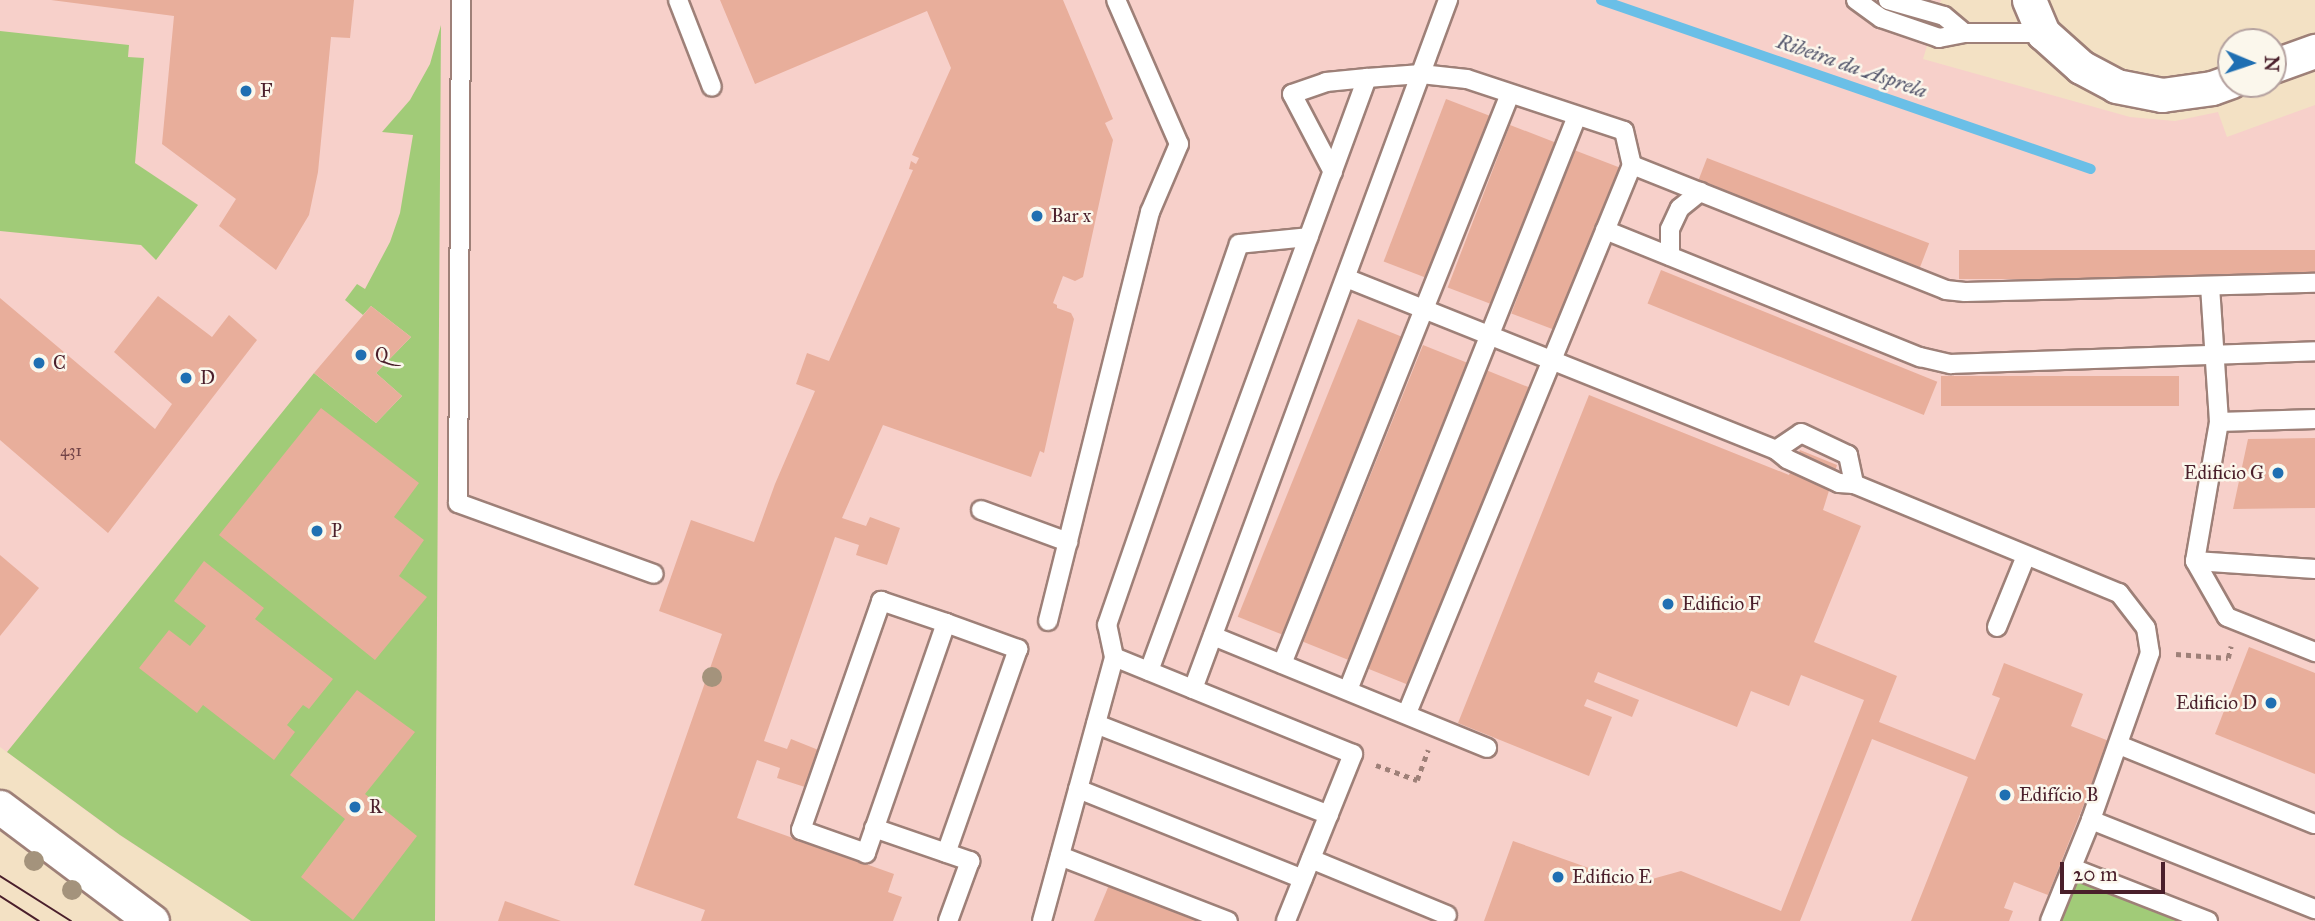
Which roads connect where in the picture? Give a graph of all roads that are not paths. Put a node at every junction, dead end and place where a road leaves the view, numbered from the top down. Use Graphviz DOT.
graph roads {
  1 [pos="461,0"];
  2 [pos="678,0"];
  3 [pos="1116,0"];
  4 [pos="1448,0"];
  5 [pos="1886,0"];
  6 [pos="2029,0"];
  7 [pos="1859,1"];
  8 [pos="1964,33"];
  9 [pos="2043,33"];
  10 [pos="2315,51"];
  11 [pos="2287,61"];
  12 [pos="1421,74"];
  13 [pos="1367,78"];
  14 [pos="2217,86"];
  15 [pos="712,87"];
  16 [pos="1510,94"];
  17 [pos="1577,116"];
  18 [pos="1632,165"];
  19 [pos="1333,172"];
  20 [pos="1700,192"];
  21 [pos="1605,230"];
  22 [pos="1309,237"];
  23 [pos="1670,257"];
  24 [pos="1346,278"];
  25 [pos="2315,283"];
  26 [pos="2210,286"];
  27 [pos="1423,309"];
  28 [pos="1489,336"];
  29 [pos="2315,351"];
  30 [pos="2213,354"];
  31 [pos="1552,361"];
  32 [pos="2315,419"];
  33 [pos="2219,422"];
  34 [pos="1776,450"];
  35 [pos="1854,484"];
  36 [pos="981,510"];
  37 [pos="1068,542"];
  38 [pos="2026,556"];
  39 [pos="2195,561"];
  40 [pos="2315,569"];
  41 [pos="654,574"];
  42 [pos="1048,621"];
  43 [pos="946,624"];
  44 [pos="1997,627"];
  45 [pos="1213,636"];
  46 [pos="2315,652"];
  47 [pos="1114,657"];
  48 [pos="1282,664"];
  49 [pos="1149,671"];
  50 [pos="1193,689"];
  51 [pos="1348,690"];
  52 [pos="1407,713"];
  53 [pos="1096,724"];
  54 [pos="2119,745"];
  55 [pos="1487,748"];
  56 [pos="1078,789"];
  57 [pos="0,807"];
  58 [pos="1329,815"];
  59 [pos="2091,820"];
  60 [pos="2315,824"];
  61 [pos="874,828"];
  62 [pos="946,853"];
  63 [pos="1060,856"];
  64 [pos="1311,859"];
  65 [pos="2072,868"];
  66 [pos="1303,879"];
  67 [pos="2315,909"];
  68 [pos="1447,915"];
  69 [pos="152,921"];
  70 [pos="948,921"];
  71 [pos="1042,921"];
  72 [pos="1228,921"];
  73 [pos="1286,921"];
  74 [pos="2050,921"];
  75 [pos="2208,921"];
  1 -- 41 [label="lane"];
  2 -- 15 [label="lane"];
  3 -- 37 [label="lane"];
  4 -- 12 [label="lane"];
  5 -- 7 [label="lane"];
  5 -- 8 [label="lane"];
  6 -- 9 [label="street"];
  7 -- 8 [label="lane"];
  8 -- 9 [label="lane"];
  9 -- 14 [label="street"];
  10 -- 11 [label="street"];
  12 -- 13 [label="lane"];
  12 -- 16 [label="lane"];
  12 -- 24 [label="lane"];
  13 -- 19 [label="lane"];
  13 -- 19 [label="lane"];
  16 -- 17 [label="lane"];
  16 -- 27 [label="lane"];
  17 -- 18 [label="lane"];
  17 -- 28 [label="lane"];
  18 -- 20 [label="lane"];
  18 -- 21 [label="lane"];
  19 -- 22 [label="lane"];
  20 -- 23 [label="lane"];
  20 -- 26 [label="lane"];
  21 -- 23 [label="lane"];
  21 -- 31 [label="lane"];
  22 -- 47 [label="lane"];
  22 -- 49 [label="lane"];
  23 -- 30 [label="lane"];
  24 -- 27 [label="lane"];
  24 -- 45 [label="lane"];
  25 -- 26 [label="lane"];
  26 -- 30 [label="lane"];
  27 -- 28 [label="lane"];
  27 -- 48 [label="lane"];
  28 -- 31 [label="lane"];
  28 -- 51 [label="lane"];
  29 -- 30 [label="lane"];
  30 -- 33 [label="lane"];
  31 -- 34 [label="lane"];
  31 -- 52 [label="lane"];
  32 -- 33 [label="lane"];
  33 -- 39 [label="lane"];
  34 -- 35 [label="lane"];
  34 -- 35 [label="lane"];
  35 -- 38 [label="lane"];
  36 -- 37 [label="lane"];
  37 -- 42 [label="lane"];
  38 -- 44 [label="lane"];
  38 -- 54 [label="lane"];
  39 -- 40 [label="lane"];
  39 -- 46 [label="lane"];
  43 -- 61 [label="lane"];
  43 -- 61 [label="lane"];
  43 -- 62 [label="lane"];
  45 -- 48 [label="lane"];
  45 -- 50 [label="lane"];
  47 -- 49 [label="lane"];
  47 -- 53 [label="lane"];
  48 -- 51 [label="lane"];
  49 -- 50 [label="lane"];
  50 -- 58 [label="lane"];
  51 -- 52 [label="lane"];
  52 -- 55 [label="lane"];
  53 -- 56 [label="lane"];
  53 -- 58 [label="lane"];
  54 -- 59 [label="lane"];
  54 -- 60 [label="lane"];
  56 -- 63 [label="lane"];
  56 -- 66 [label="lane"];
  57 -- 69 [label="street"];
  58 -- 64 [label="lane"];
  59 -- 65 [label="lane"];
  59 -- 67 [label="lane"];
  61 -- 62 [label="lane"];
  62 -- 70 [label="lane"];
  63 -- 71 [label="lane"];
  63 -- 72 [label="lane"];
  64 -- 66 [label="lane"];
  64 -- 68 [label="lane"];
  65 -- 74 [label="lane"];
  65 -- 75 [label="lane"];
  66 -- 73 [label="lane"];
}
